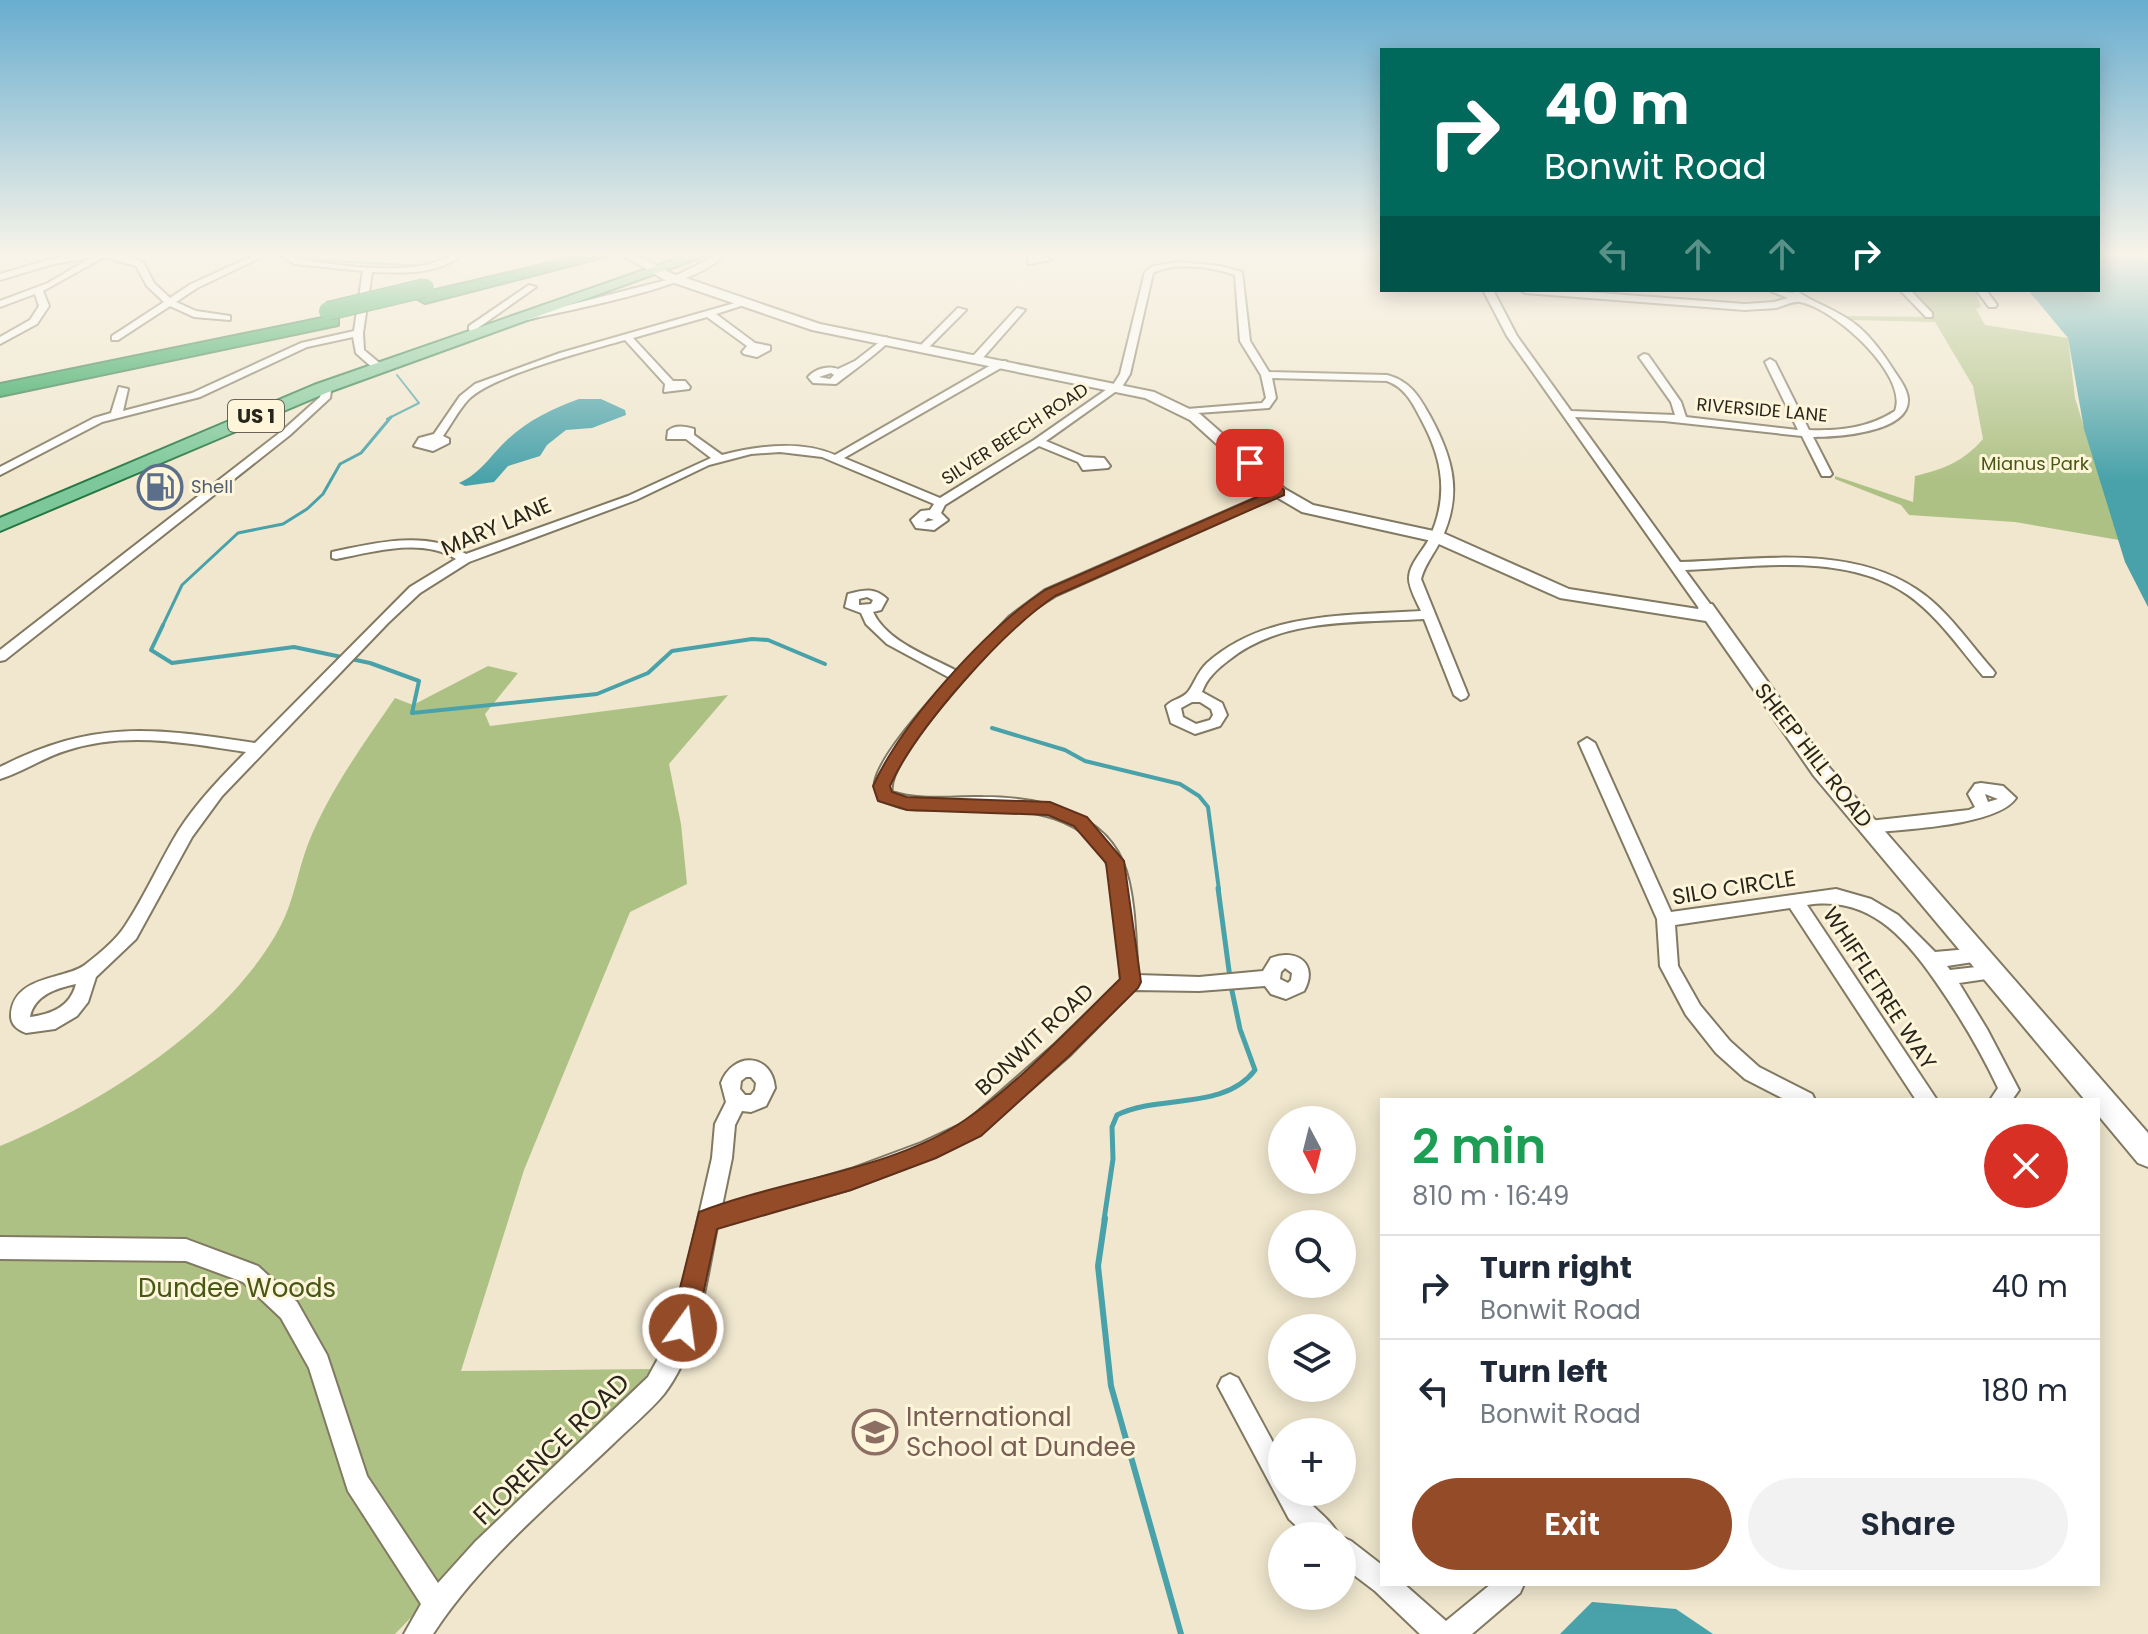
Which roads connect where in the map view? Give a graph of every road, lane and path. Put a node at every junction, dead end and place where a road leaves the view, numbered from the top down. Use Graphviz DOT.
graph roads {
  1 [pos="20,328"];
  2 [pos="129,328"];
  3 [pos="265,328"];
  4 [pos="275,328"];
  5 [pos="359,328"];
  6 [pos="472,328"];
  7 [pos="492,328"];
  8 [pos="660,328"];
  9 [pos="729,328"];
  10 [pos="824,328"];
  11 [pos="943,328"];
  12 [pos="1004,328"];
  13 [pos="1136,328"];
  14 [pos="1244,328"];
  15 [pos="1507,328"];
  16 [pos="1858,328"];
  17 [pos="358,333"];
  18 [pos="479,333"];
  19 [pos="627,337"];
  20 [pos="115,338"];
  21 [pos="886,340"];
  22 [pos="0,341"];
  23 [pos="752,345"];
  24 [pos="924,347"];
  25 [pos="1644,357"];
  26 [pos="977,358"];
  27 [pos="1770,362"];
  28 [pos="1002,363"];
  29 [pos="379,368"];
  30 [pos="839,373"];
  31 [pos="1266,375"];
  32 [pos="0,378"];
  33 [pos="670,384"];
  34 [pos="1117,387"];
  35 [pos="123,389"];
  36 [pos="320,389"];
  37 [pos="0,390"];
  38 [pos="1187,412"];
  39 [pos="1568,414"];
  40 [pos="116,415"];
  41 [pos="1681,419"];
  42 [pos="1805,432"];
  43 [pos="688,436"];
  44 [pos="437,437"];
  45 [pos="1038,442"];
  46 [pos="718,458"];
  47 [pos="837,458"];
  48 [pos="1085,461"];
  49 [pos="0,472"];
  50 [pos="1826,474"];
  51 [pos="1279,492"];
  52 [pos="938,508"];
  53 [pos="0,525"];
  54 [pos="1437,537"];
  55 [pos="336,555"];
  56 [pos="465,559"];
  57 [pos="1678,566"];
  58 [pos="1706,607"];
  59 [pos="866,610"];
  60 [pos="1428,615"];
  61 [pos="0,657"];
  62 [pos="1988,673"];
  63 [pos="960,678"];
  64 [pos="1461,695"];
  65 [pos="1194,697"];
  66 [pos="1587,743"];
  67 [pos="257,748"];
  68 [pos="0,774"];
  69 [pos="1984,809"];
  70 [pos="1869,827"];
  71 [pos="1795,901"];
  72 [pos="1666,919"];
  73 [pos="1931,960"];
  74 [pos="1987,963"];
  75 [pos="88,974"];
  76 [pos="1270,978"];
  77 [pos="1943,978"];
  78 [pos="1130,982"];
  79 [pos="1801,1098"];
  80 [pos="1926,1098"];
  81 [pos="2002,1098"];
  82 [pos="737,1101"];
  83 [pos="2148,1154"];
  84 [pos="707,1220"];
  85 [pos="0,1248"];
  86 [pos="1230,1386"];
  87 [pos="1268,1458"];
  88 [pos="1296,1506"];
  89 [pos="1311,1522"];
  90 [pos="1356,1561"];
  91 [pos="1380,1580"];
  92 [pos="1387,1586"];
  93 [pos="1509,1586"];
  94 [pos="437,1604"];
  95 [pos="417,1634"];
  96 [pos="1440,1634"];
  97 [pos="1451,1634"];
  1 -- 22 [label="street"];
  2 -- 20 [label="street"];
  3 -- 32 [label="highway"];
  4 -- 37 [label="highway"];
  5 -- 17 [label="street"];
  6 -- 18 [label="street"];
  7 -- 18 [label="main road, US 1"];
  8 -- 19 [label="street"];
  9 -- 23 [label="street"];
  10 -- 21 [label="street"];
  11 -- 24 [label="street"];
  12 -- 26 [label="street"];
  13 -- 34 [label="street"];
  14 -- 31 [label="street"];
  15 -- 39 [label="street, SHEEP HILL ROAD"];
  16 -- 42 [label="street, RIVERSIDE LANE"];
  17 -- 29 [label="street"];
  17 -- 40 [label="street"];
  18 -- 29 [label="main road, US 1"];
  19 -- 33 [label="street"];
  19 -- 44 [label="street"];
  21 -- 24 [label="street"];
  21 -- 30 [label="street"];
  24 -- 26 [label="street"];
  25 -- 41 [label="street"];
  26 -- 28 [label="street"];
  27 -- 42 [label="street"];
  28 -- 34 [label="street"];
  28 -- 47 [label="street"];
  29 -- 36 [label="main road, US 1"];
  31 -- 38 [label="street"];
  31 -- 54 [label="street"];
  34 -- 38 [label="street"];
  34 -- 45 [label="street, SILVER BEECH ROAD"];
  35 -- 40 [label="street"];
  36 -- 53 [label="main road, US 1"];
  36 -- 61 [label="street"];
  38 -- 51 [label="street"];
  39 -- 41 [label="street, RIVERSIDE LANE"];
  39 -- 57 [label="street, SHEEP HILL ROAD"];
  40 -- 49 [label="street"];
  41 -- 42 [label="street, RIVERSIDE LANE"];
  42 -- 50 [label="street"];
  43 -- 46 [label="street"];
  45 -- 48 [label="street"];
  45 -- 52 [label="street, SILVER BEECH ROAD"];
  46 -- 47 [label="street, MARY LANE"];
  46 -- 56 [label="street, MARY LANE"];
  47 -- 52 [label="street, MARY LANE"];
  51 -- 54 [label="street"];
  51 -- 63 [label="street"];
  54 -- 58 [label="street"];
  54 -- 60 [label="street"];
  55 -- 56 [label="street"];
  56 -- 67 [label="street, MARY LANE"];
  57 -- 58 [label="street, SHEEP HILL ROAD"];
  57 -- 62 [label="street"];
  58 -- 70 [label="street, SHEEP HILL ROAD"];
  59 -- 63 [label="street"];
  60 -- 64 [label="street"];
  60 -- 65 [label="street"];
  63 -- 78 [label="street"];
  66 -- 72 [label="street"];
  67 -- 68 [label="street"];
  67 -- 75 [label="street, MARY LANE"];
  69 -- 70 [label="street"];
  70 -- 74 [label="street, SHEEP HILL ROAD"];
  71 -- 72 [label="street, SILO CIRCLE"];
  71 -- 73 [label="street, SILO CIRCLE"];
  71 -- 80 [label="street, WHIFFLETREE WAY"];
  72 -- 79 [label="street, SILO CIRCLE"];
  73 -- 74 [label="street"];
  73 -- 77 [label="street, SILO CIRCLE"];
  74 -- 77 [label="street"];
  74 -- 83 [label="street, SHEEP HILL ROAD"];
  76 -- 78 [label="street"];
  77 -- 81 [label="street, SILO CIRCLE"];
  78 -- 84 [label="street, BONWIT ROAD"];
  82 -- 84 [label="street, FLORENCE ROAD"];
  84 -- 94 [label="street, FLORENCE ROAD"];
  85 -- 94 [label="street"];
  86 -- 87 [label="street"];
  88 -- 89 [label="street"];
  90 -- 91 [label="street"];
  92 -- 96 [label="street"];
  93 -- 97 [label="street"];
  94 -- 95 [label="street, FLORENCE ROAD"];
}
